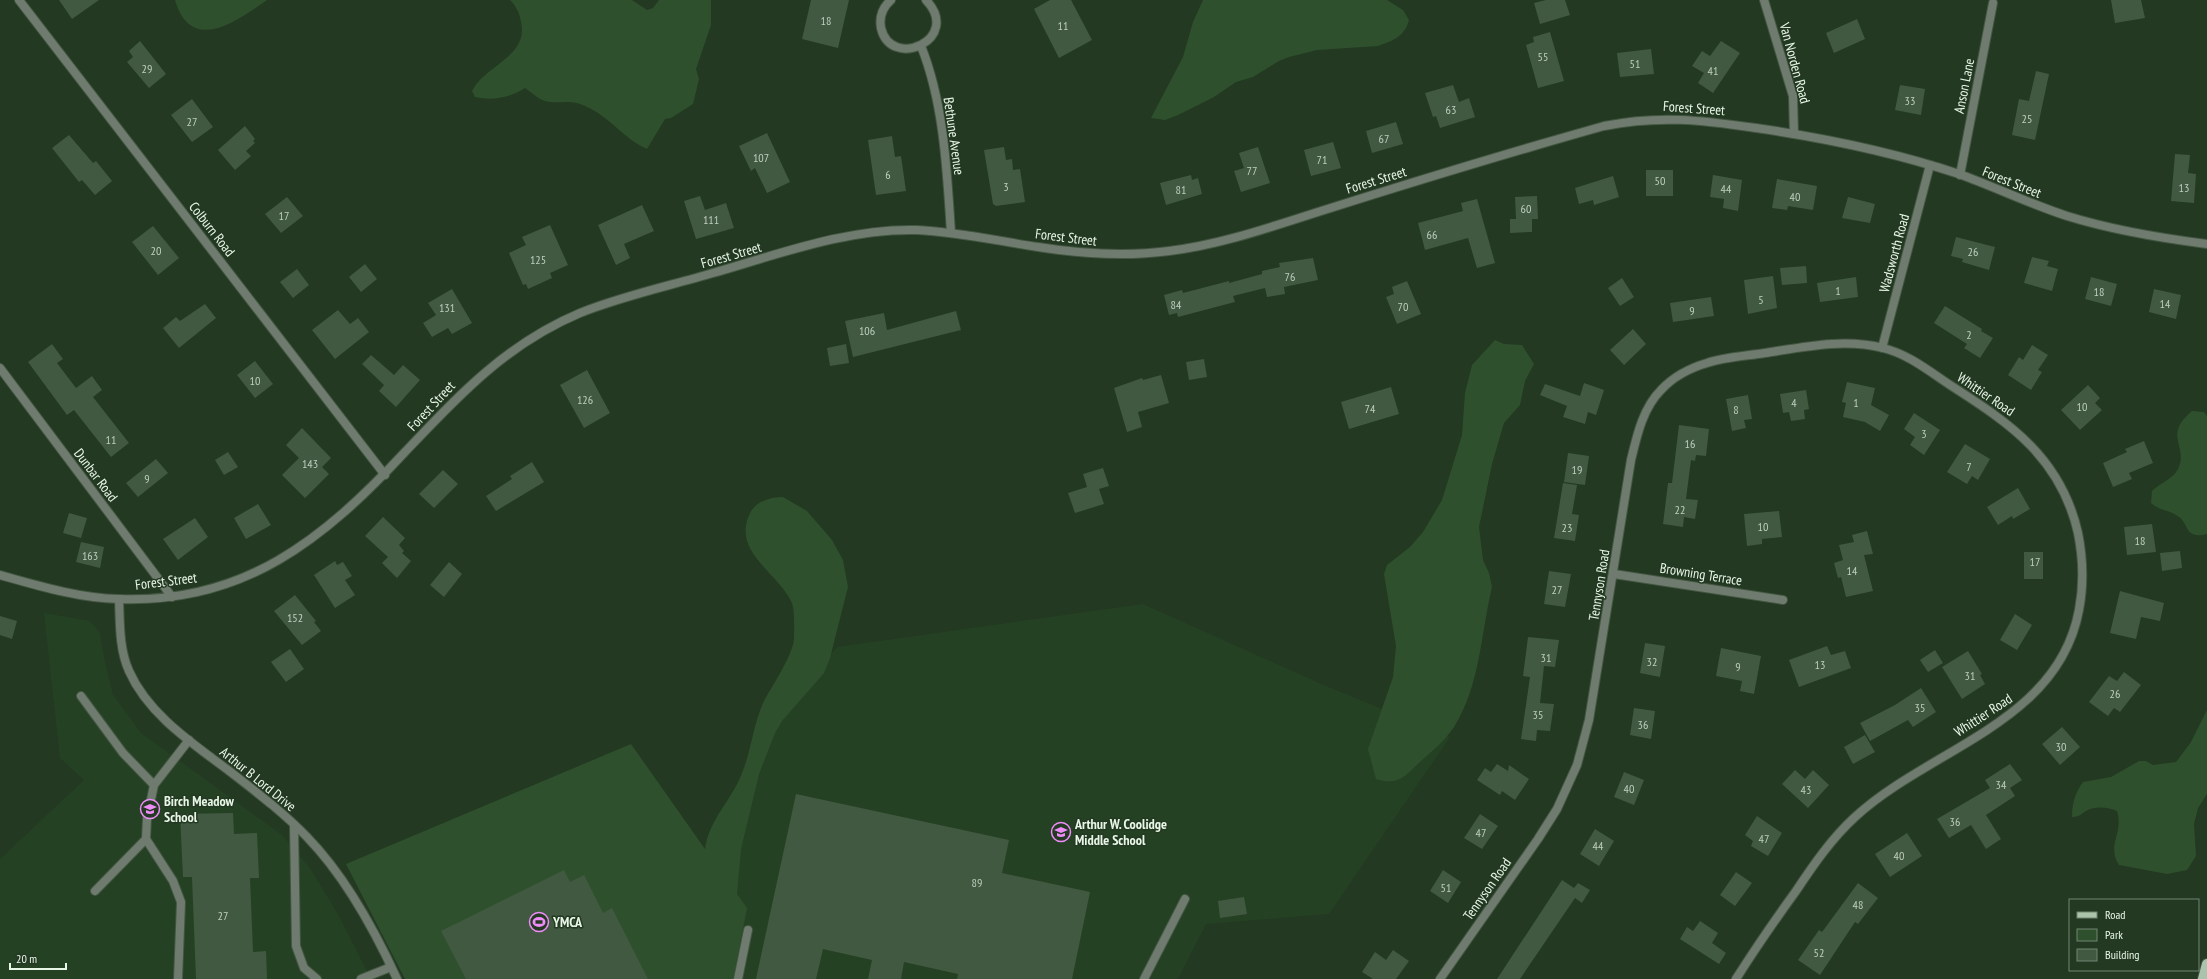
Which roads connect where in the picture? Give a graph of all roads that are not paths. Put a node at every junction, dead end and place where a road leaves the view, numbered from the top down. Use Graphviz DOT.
graph roads {
  1 [pos="19,0"];
  2 [pos="890,0"];
  3 [pos="926,0"];
  4 [pos="1764,0"];
  5 [pos="1993,3"];
  6 [pos="921,46"];
  7 [pos="1794,134"];
  8 [pos="1930,165"];
  9 [pos="1960,175"];
  10 [pos="951,233"];
  11 [pos="2207,244"];
  12 [pos="1882,348"];
  13 [pos="0,368"];
  14 [pos="384,474"];
  15 [pos="1614,574"];
  16 [pos="0,575"];
  17 [pos="172,597"];
  18 [pos="119,599"];
  19 [pos="1783,600"];
  20 [pos="82,696"];
  21 [pos="189,740"];
  22 [pos="154,785"];
  23 [pos="294,824"];
  24 [pos="146,839"];
  25 [pos="95,891"];
  26 [pos="1185,899"];
  27 [pos="748,930"];
  28 [pos="2207,964"];
  29 [pos="391,966"];
  30 [pos="178,979"];
  31 [pos="317,979"];
  32 [pos="361,979"];
  33 [pos="397,979"];
  34 [pos="738,979"];
  35 [pos="1144,979"];
  36 [pos="1440,979"];
  37 [pos="1736,979"];
  38 [pos="2203,979"];
  1 -- 14 [label="street, Colburn Road"];
  2 -- 6 [label="street"];
  3 -- 6 [label="street"];
  4 -- 7 [label="street, Van Norden Road"];
  5 -- 9 [label="street, Anson Lane"];
  6 -- 10 [label="street, Bethune Avenue"];
  7 -- 8 [label="street, Forest Street"];
  7 -- 10 [label="street, Forest Street"];
  8 -- 9 [label="street, Forest Street"];
  8 -- 12 [label="street, Wadsworth Road"];
  9 -- 11 [label="street, Forest Street"];
  10 -- 14 [label="street, Forest Street"];
  12 -- 15 [label="street, Tennyson Road"];
  12 -- 37 [label="street, Whittier Road"];
  13 -- 17 [label="street, Dunbar Road"];
  14 -- 17 [label="street, Forest Street"];
  15 -- 19 [label="street, Browning Terrace"];
  15 -- 36 [label="street, Tennyson Road"];
  16 -- 18 [label="street, Forest Street"];
  17 -- 18 [label="street, Forest Street"];
  18 -- 21 [label="street, Arthur B Lord Drive"];
  20 -- 22 [label="street"];
  21 -- 22 [label="street"];
  21 -- 23 [label="street, Arthur B Lord Drive"];
  22 -- 24 [label="street"];
  23 -- 29 [label="street, Arthur B Lord Drive"];
  23 -- 31 [label="street"];
  24 -- 25 [label="street"];
  24 -- 30 [label="street"];
  26 -- 35 [label="street"];
  27 -- 34 [label="street"];
  28 -- 38 [label="main road"];
  29 -- 32 [label="street"];
  29 -- 33 [label="street, Arthur B Lord Drive"];
}
